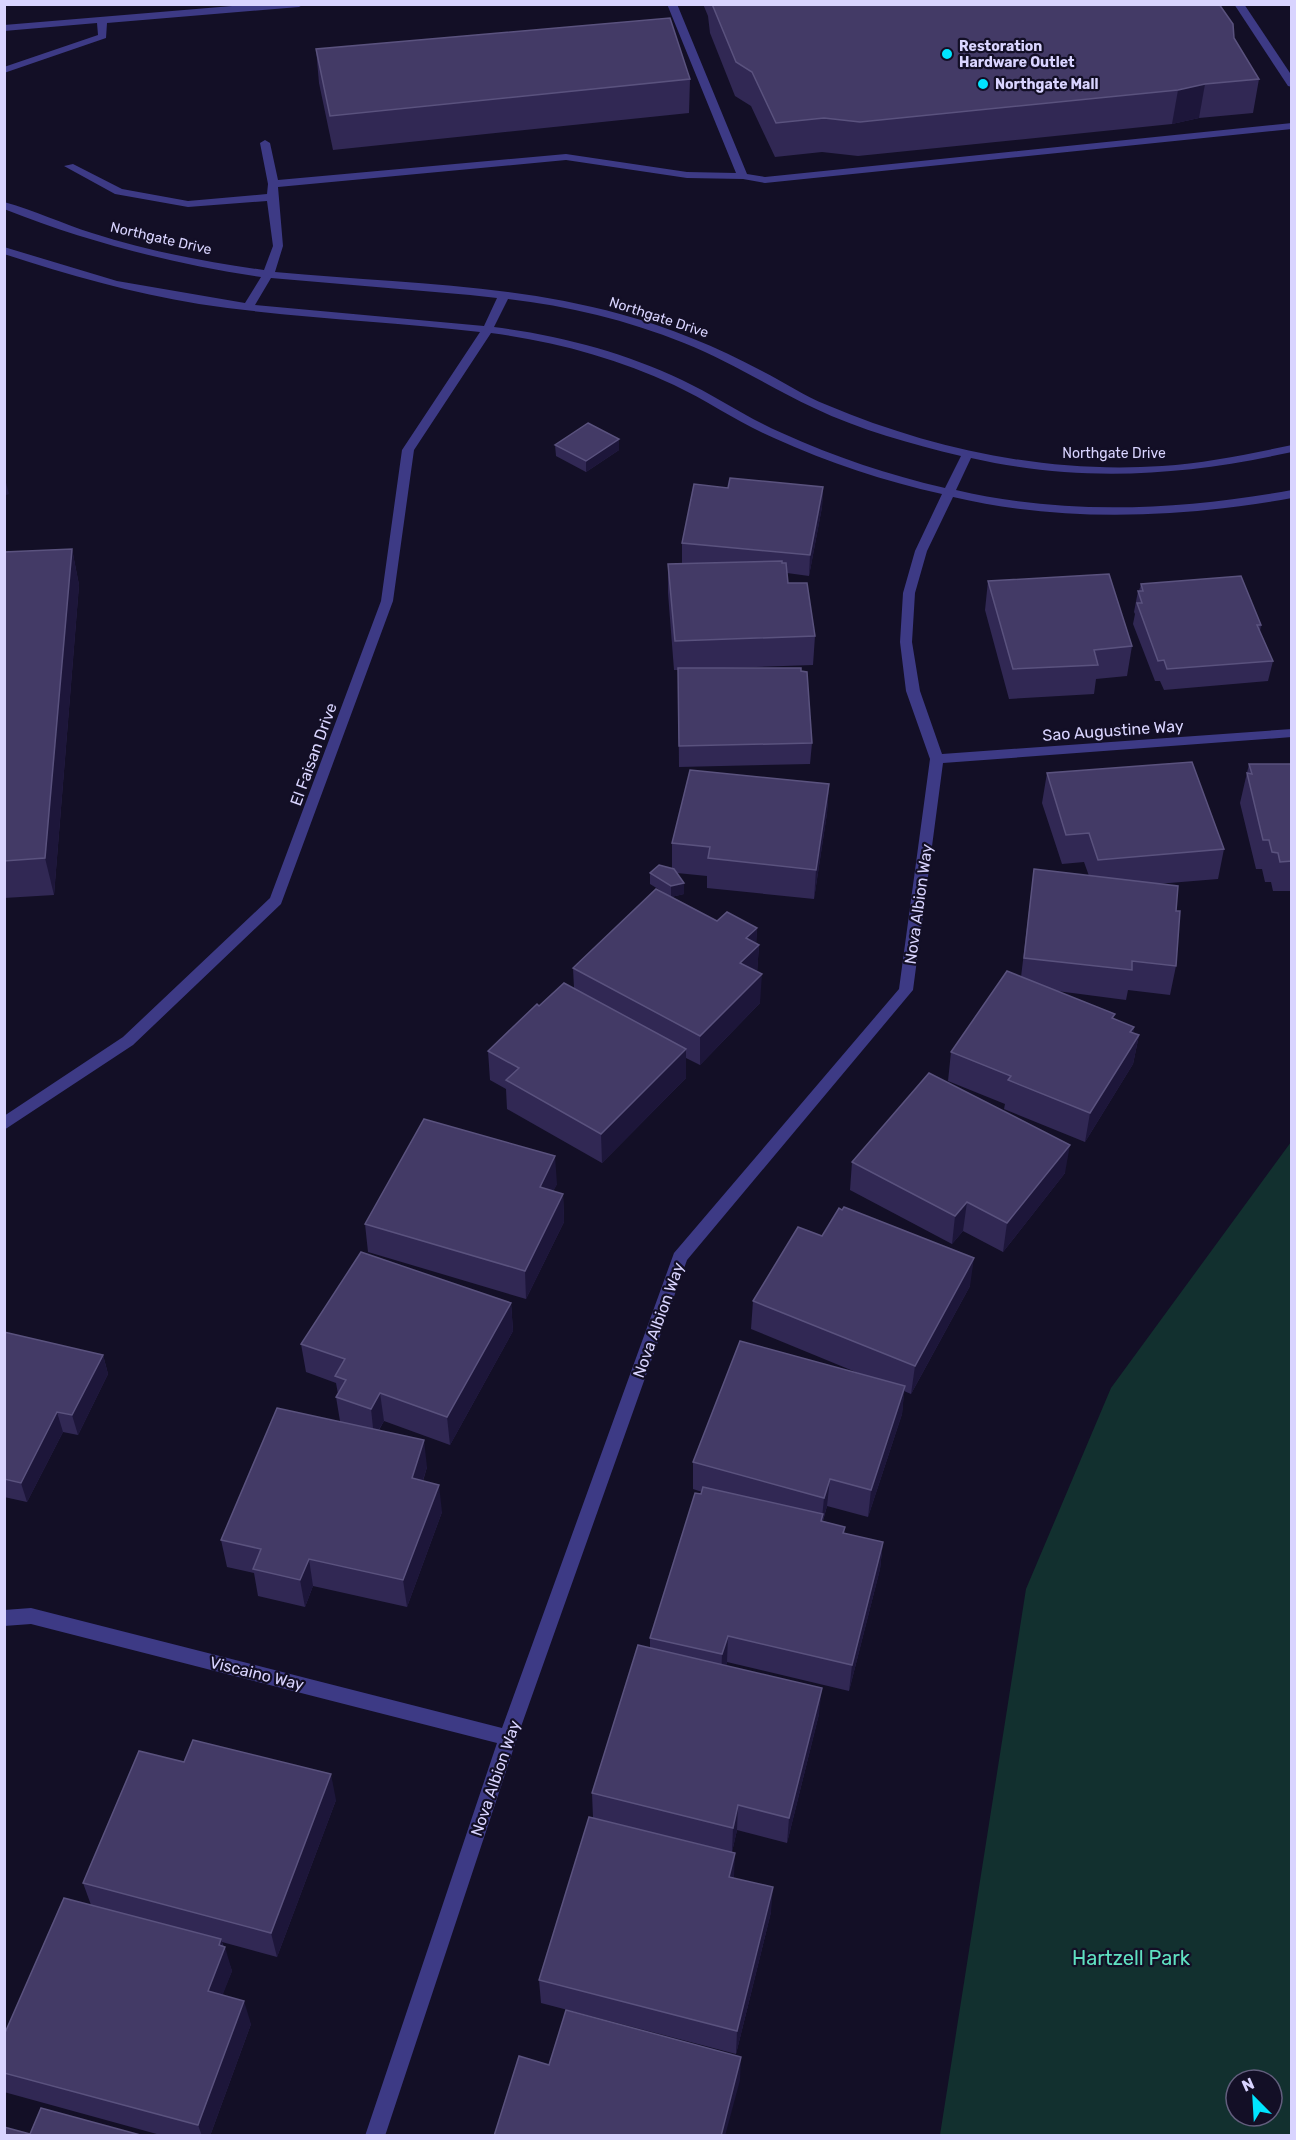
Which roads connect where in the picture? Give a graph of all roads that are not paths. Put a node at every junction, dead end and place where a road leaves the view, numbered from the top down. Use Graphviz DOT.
graph roads {
  1 [pos="299,4"];
  2 [pos="672,4"];
  3 [pos="1239,4"];
  4 [pos="102,21"];
  5 [pos="4,28"];
  6 [pos="4,70"];
  7 [pos="1292,84"];
  8 [pos="1292,126"];
  9 [pos="265,143"];
  10 [pos="69,166"];
  11 [pos="743,176"];
  12 [pos="273,184"];
  13 [pos="272,197"];
  14 [pos="4,205"];
  15 [pos="4,250"];
  16 [pos="269,273"];
  17 [pos="504,296"];
  18 [pos="248,307"];
  19 [pos="487,330"];
  20 [pos="1292,448"];
  21 [pos="967,455"];
  22 [pos="949,493"];
  23 [pos="1292,494"];
  24 [pos="1292,733"];
  25 [pos="937,759"];
  26 [pos="4,1124"];
  27 [pos="4,1618"];
  28 [pos="508,1738"];
  29 [pos="375,2136"];
  1 -- 4 [label="street"];
  2 -- 11 [label="street"];
  3 -- 7 [label="street"];
  4 -- 5 [label="street"];
  4 -- 6 [label="street"];
  8 -- 11 [label="street"];
  9 -- 12 [label="street"];
  10 -- 13 [label="street"];
  11 -- 12 [label="street"];
  12 -- 13 [label="street"];
  13 -- 16 [label="street"];
  14 -- 16 [label="street, Northgate Drive"];
  15 -- 18 [label="street"];
  16 -- 17 [label="street, Northgate Drive"];
  16 -- 18 [label="street"];
  17 -- 19 [label="street, El Faisan Drive"];
  17 -- 21 [label="street, Northgate Drive"];
  18 -- 19 [label="street"];
  19 -- 22 [label="street"];
  19 -- 26 [label="street, El Faisan Drive"];
  20 -- 21 [label="street, Northgate Drive"];
  21 -- 22 [label="street, Nova Albion Way"];
  22 -- 23 [label="street"];
  22 -- 25 [label="street, Nova Albion Way"];
  24 -- 25 [label="street, Sao Augustine Way"];
  25 -- 28 [label="street, Nova Albion Way"];
  27 -- 28 [label="street, Viscaino Way"];
  28 -- 29 [label="street, Nova Albion Way"];
}
